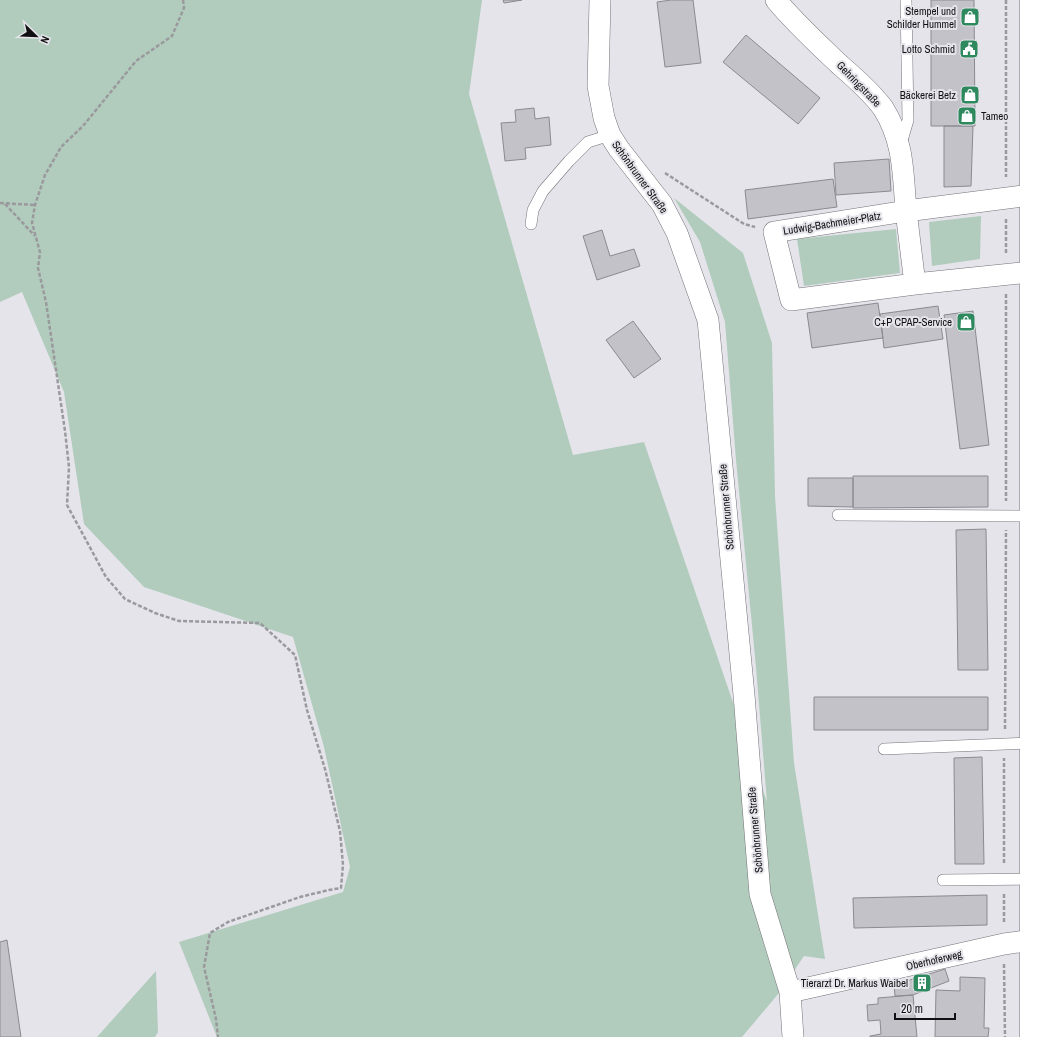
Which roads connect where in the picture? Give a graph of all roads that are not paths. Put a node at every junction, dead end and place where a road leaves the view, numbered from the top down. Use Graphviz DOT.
graph roads {
  1 [pos="600,0"];
  2 [pos="776,0"];
  3 [pos="906,0"];
  4 [pos="1031,0"];
  5 [pos="1035,65"];
  6 [pos="610,135"];
  7 [pos="900,147"];
  8 [pos="1031,195"];
  9 [pos="906,211"];
  10 [pos="531,224"];
  11 [pos="1035,237"];
  12 [pos="1030,272"];
  13 [pos="915,284"];
  14 [pos="838,515"];
  15 [pos="1032,516"];
  16 [pos="1031,743"];
  17 [pos="884,749"];
  18 [pos="1035,804"];
  19 [pos="1032,879"];
  20 [pos="944,880"];
  21 [pos="1032,940"];
  22 [pos="790,992"];
  23 [pos="793,1037"];
  24 [pos="1031,1037"];
  1 -- 6 [label="street, Schönbrunner Straße"];
  2 -- 7 [label="street, Gehringstraße"];
  3 -- 7 [label="lane"];
  4 -- 5 [label="main road"];
  5 -- 8 [label="main road"];
  6 -- 10 [label="lane"];
  6 -- 22 [label="street, Schönbrunner Straße"];
  7 -- 9 [label="street, Gehringstraße"];
  8 -- 9 [label="street, Ludwig-Bachmeier-Platz"];
  8 -- 11 [label="main road"];
  9 -- 13 [label="street, Gehringstraße"];
  9 -- 13 [label="street, Ludwig-Bachmeier-Platz"];
  11 -- 12 [label="main road"];
  12 -- 13 [label="street, Ludwig-Bachmeier-Platz"];
  12 -- 15 [label="main road"];
  14 -- 15 [label="lane"];
  15 -- 16 [label="main road"];
  16 -- 17 [label="lane"];
  16 -- 18 [label="main road"];
  18 -- 19 [label="main road"];
  19 -- 20 [label="lane"];
  19 -- 21 [label="main road"];
  21 -- 22 [label="street, Oberhoferweg"];
  21 -- 24 [label="main road"];
  22 -- 23 [label="street, Schönbrunner Straße"];
}
